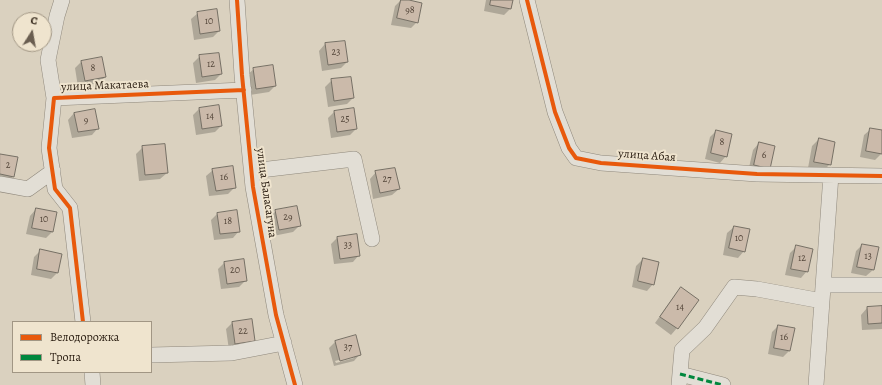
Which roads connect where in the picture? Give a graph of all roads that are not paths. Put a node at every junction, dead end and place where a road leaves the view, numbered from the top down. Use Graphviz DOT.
graph roads {
  1 [pos="238,0"];
  2 [pos="527,0"];
  3 [pos="57,3"];
  4 [pos="244,90"];
  5 [pos="54,98"];
  6 [pos="53,171"];
  7 [pos="252,171"];
  8 [pos="831,175"];
  9 [pos="882,176"];
  10 [pos="0,184"];
  11 [pos="372,239"];
  12 [pos="823,285"];
  13 [pos="882,285"];
  14 [pos="822,301"];
  15 [pos="83,321"];
  16 [pos="284,343"];
  17 [pos="152,354"];
  18 [pos="92,373"];
  19 [pos="680,379"];
  20 [pos="93,385"];
  21 [pos="295,385"];
  22 [pos="723,385"];
  23 [pos="816,385"];
  1 -- 4 [label="street, улица Баласагуна"];
  2 -- 8 [label="street, улица Абая"];
  3 -- 5 [label="street, улица Макатаева"];
  4 -- 5 [label="street, улица Макатаева"];
  4 -- 7 [label="street, улица Баласагуна"];
  5 -- 6 [label="street, улица Макатаева"];
  6 -- 10 [label="street"];
  6 -- 15 [label="street, улица Макатаева"];
  7 -- 11 [label="street"];
  7 -- 16 [label="street, улица Баласагуна"];
  8 -- 9 [label="street, улица Абая"];
  8 -- 12 [label="street"];
  12 -- 13 [label="street"];
  12 -- 14 [label="street"];
  14 -- 19 [label="street"];
  14 -- 23 [label="street"];
  16 -- 17 [label="street"];
  16 -- 21 [label="street, улица Баласагуна"];
  18 -- 20 [label="street"];
  19 -- 22 [label="street"];
}
